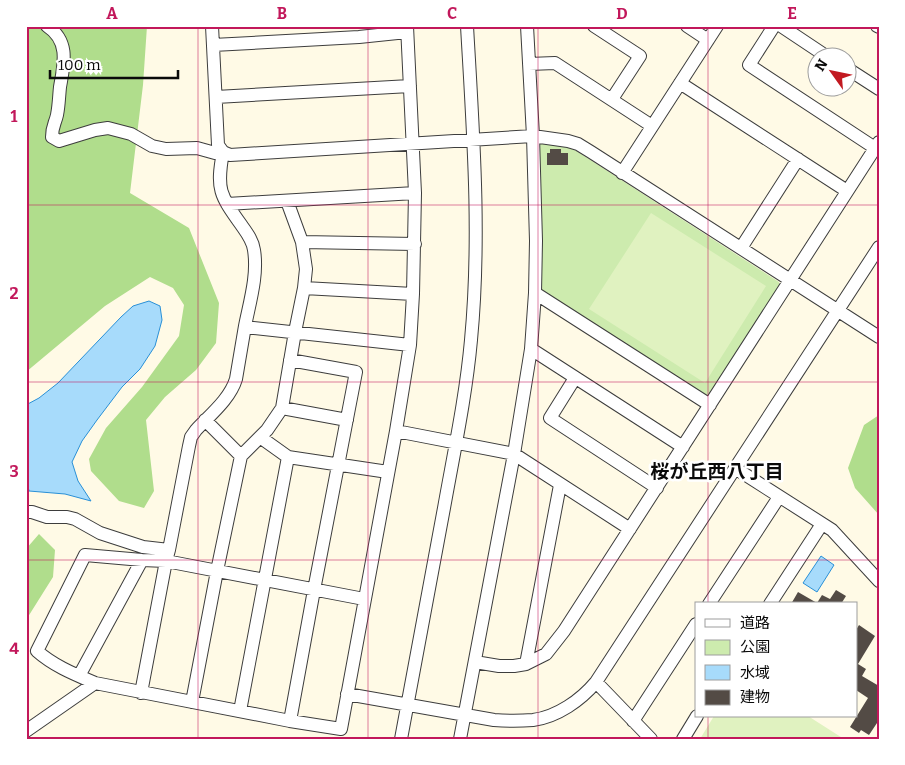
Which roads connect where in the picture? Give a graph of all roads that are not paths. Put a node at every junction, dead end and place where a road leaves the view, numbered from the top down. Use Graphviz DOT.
graph roads {
  1 [pos="47,26"];
  2 [pos="212,26"];
  3 [pos="467,26"];
  4 [pos="526,26"];
  5 [pos="594,26"];
  6 [pos="687,26"];
  7 [pos="717,26"];
  8 [pos="774,26"];
  9 [pos="781,26"];
  10 [pos="407,29"];
  11 [pos="358,32"];
  12 [pos="708,40"];
  13 [pos="213,45"];
  14 [pos="814,48"];
  15 [pos="529,64"];
  16 [pos="858,76"];
  17 [pos="680,83"];
  18 [pos="410,86"];
  19 [pos="879,90"];
  20 [pos="216,97"];
  21 [pos="612,99"];
  22 [pos="652,126"];
  23 [pos="533,136"];
  24 [pos="474,140"];
  25 [pos="413,143"];
  26 [pos="877,145"];
  27 [pos="223,152"];
  28 [pos="798,159"];
  29 [pos="622,173"];
  30 [pos="847,191"];
  31 [pos="415,192"];
  32 [pos="287,201"];
  33 [pos="227,204"];
  34 [pos="302,242"];
  35 [pos="415,244"];
  36 [pos="879,247"];
  37 [pos="741,248"];
  38 [pos="791,280"];
  39 [pos="304,288"];
  40 [pos="535,293"];
  41 [pos="413,294"];
  42 [pos="838,310"];
  43 [pos="245,327"];
  44 [pos="295,332"];
  45 [pos="879,337"];
  46 [pos="410,345"];
  47 [pos="531,349"];
  48 [pos="290,360"];
  49 [pos="575,378"];
  50 [pos="710,406"];
  51 [pos="282,408"];
  52 [pos="205,420"];
  53 [pos="347,420"];
  54 [pos="396,431"];
  55 [pos="260,437"];
  56 [pos="456,443"];
  57 [pos="683,447"];
  58 [pos="514,454"];
  59 [pos="240,456"];
  60 [pos="288,458"];
  61 [pos="338,465"];
  62 [pos="735,468"];
  63 [pos="388,472"];
  64 [pos="560,484"];
  65 [pos="657,488"];
  66 [pos="779,497"];
  67 [pos="26,512"];
  68 [pos="822,524"];
  69 [pos="630,529"];
  70 [pos="167,555"];
  71 [pos="142,560"];
  72 [pos="217,571"];
  73 [pos="265,580"];
  74 [pos="879,581"];
  75 [pos="314,590"];
  76 [pos="364,599"];
  77 [pos="711,602"];
  78 [pos="771,602"];
  79 [pos="695,626"];
  80 [pos="474,662"];
  81 [pos="526,664"];
  82 [pos="79,676"];
  83 [pos="596,682"];
  84 [pos="95,683"];
  85 [pos="141,693"];
  86 [pos="347,694"];
  87 [pos="192,702"];
  88 [pos="408,704"];
  89 [pos="240,711"];
  90 [pos="465,715"];
  91 [pos="696,718"];
  92 [pos="290,721"];
  93 [pos="633,721"];
  94 [pos="26,731"];
  95 [pos="401,739"];
  96 [pos="460,739"];
  97 [pos="651,739"];
  98 [pos="682,739"];
  1 -- 27 [label="street"];
  2 -- 13 [label="street"];
  3 -- 24 [label="street"];
  4 -- 15 [label="street"];
  5 -- 21 [label="street"];
  6 -- 12 [label="street"];
  7 -- 12 [label="street"];
  8 -- 26 [label="street"];
  9 -- 14 [label="street"];
  10 -- 11 [label="street"];
  10 -- 18 [label="street"];
  11 -- 13 [label="street"];
  12 -- 17 [label="street"];
  13 -- 20 [label="street"];
  15 -- 21 [label="street"];
  15 -- 23 [label="street"];
  16 -- 19 [label="street"];
  17 -- 22 [label="street"];
  17 -- 28 [label="street"];
  18 -- 20 [label="street"];
  18 -- 25 [label="street"];
  20 -- 27 [label="street"];
  21 -- 22 [label="street"];
  22 -- 29 [label="street"];
  23 -- 24 [label="street"];
  23 -- 29 [label="street"];
  23 -- 40 [label="street"];
  24 -- 25 [label="street"];
  24 -- 56 [label="street"];
  25 -- 27 [label="street"];
  25 -- 31 [label="street"];
  26 -- 30 [label="street"];
  27 -- 33 [label="street"];
  28 -- 30 [label="street"];
  28 -- 37 [label="street"];
  29 -- 37 [label="street"];
  30 -- 38 [label="street"];
  31 -- 32 [label="street"];
  31 -- 35 [label="street"];
  32 -- 33 [label="street"];
  32 -- 34 [label="street"];
  33 -- 43 [label="street"];
  34 -- 35 [label="street"];
  34 -- 39 [label="street"];
  35 -- 41 [label="street"];
  36 -- 42 [label="street"];
  37 -- 38 [label="street"];
  38 -- 42 [label="street"];
  38 -- 50 [label="street"];
  39 -- 41 [label="street"];
  39 -- 44 [label="street"];
  40 -- 47 [label="street"];
  40 -- 50 [label="street"];
  41 -- 46 [label="street"];
  42 -- 45 [label="street"];
  42 -- 62 [label="street"];
  43 -- 44 [label="street"];
  43 -- 52 [label="street"];
  44 -- 46 [label="street"];
  44 -- 48 [label="street"];
  46 -- 54 [label="street"];
  47 -- 49 [label="street"];
  47 -- 58 [label="street"];
  48 -- 51 [label="street"];
  48 -- 53 [label="street"];
  49 -- 57 [label="street"];
  49 -- 65 [label="street"];
  50 -- 57 [label="street"];
  51 -- 53 [label="street"];
  51 -- 55 [label="street"];
  52 -- 59 [label="street"];
  52 -- 70 [label="street"];
  53 -- 61 [label="street"];
  54 -- 56 [label="street"];
  54 -- 63 [label="street"];
  55 -- 59 [label="street"];
  55 -- 60 [label="street"];
  56 -- 58 [label="street"];
  56 -- 88 [label="street"];
  57 -- 65 [label="street"];
  58 -- 64 [label="street"];
  58 -- 80 [label="street"];
  59 -- 72 [label="street"];
  60 -- 61 [label="street"];
  60 -- 73 [label="street"];
  61 -- 63 [label="street"];
  61 -- 75 [label="street"];
  62 -- 66 [label="street"];
  62 -- 83 [label="street"];
  63 -- 76 [label="street"];
  64 -- 69 [label="street"];
  64 -- 81 [label="street"];
  65 -- 69 [label="street"];
  66 -- 68 [label="street"];
  66 -- 77 [label="street"];
  67 -- 70 [label="street"];
  68 -- 74 [label="street"];
  68 -- 78 [label="street"];
  69 -- 81 [label="street"];
  70 -- 71 [label="street"];
  70 -- 72 [label="street"];
  70 -- 85 [label="street"];
  71 -- 82 [label="street"];
  71 -- 82 [label="street"];
  72 -- 73 [label="street"];
  72 -- 87 [label="street"];
  73 -- 75 [label="street"];
  73 -- 89 [label="street"];
  75 -- 76 [label="street"];
  75 -- 92 [label="street"];
  76 -- 86 [label="street"];
  79 -- 93 [label="street"];
  80 -- 81 [label="street"];
  80 -- 90 [label="street"];
  82 -- 84 [label="street"];
  83 -- 90 [label="street"];
  83 -- 93 [label="street"];
  84 -- 85 [label="street"];
  84 -- 94 [label="street"];
  85 -- 87 [label="street"];
  86 -- 88 [label="street"];
  86 -- 92 [label="street"];
  87 -- 89 [label="street"];
  88 -- 90 [label="street"];
  88 -- 95 [label="street"];
  89 -- 92 [label="street"];
  90 -- 96 [label="street"];
  91 -- 98 [label="street"];
  93 -- 97 [label="street"];
}
